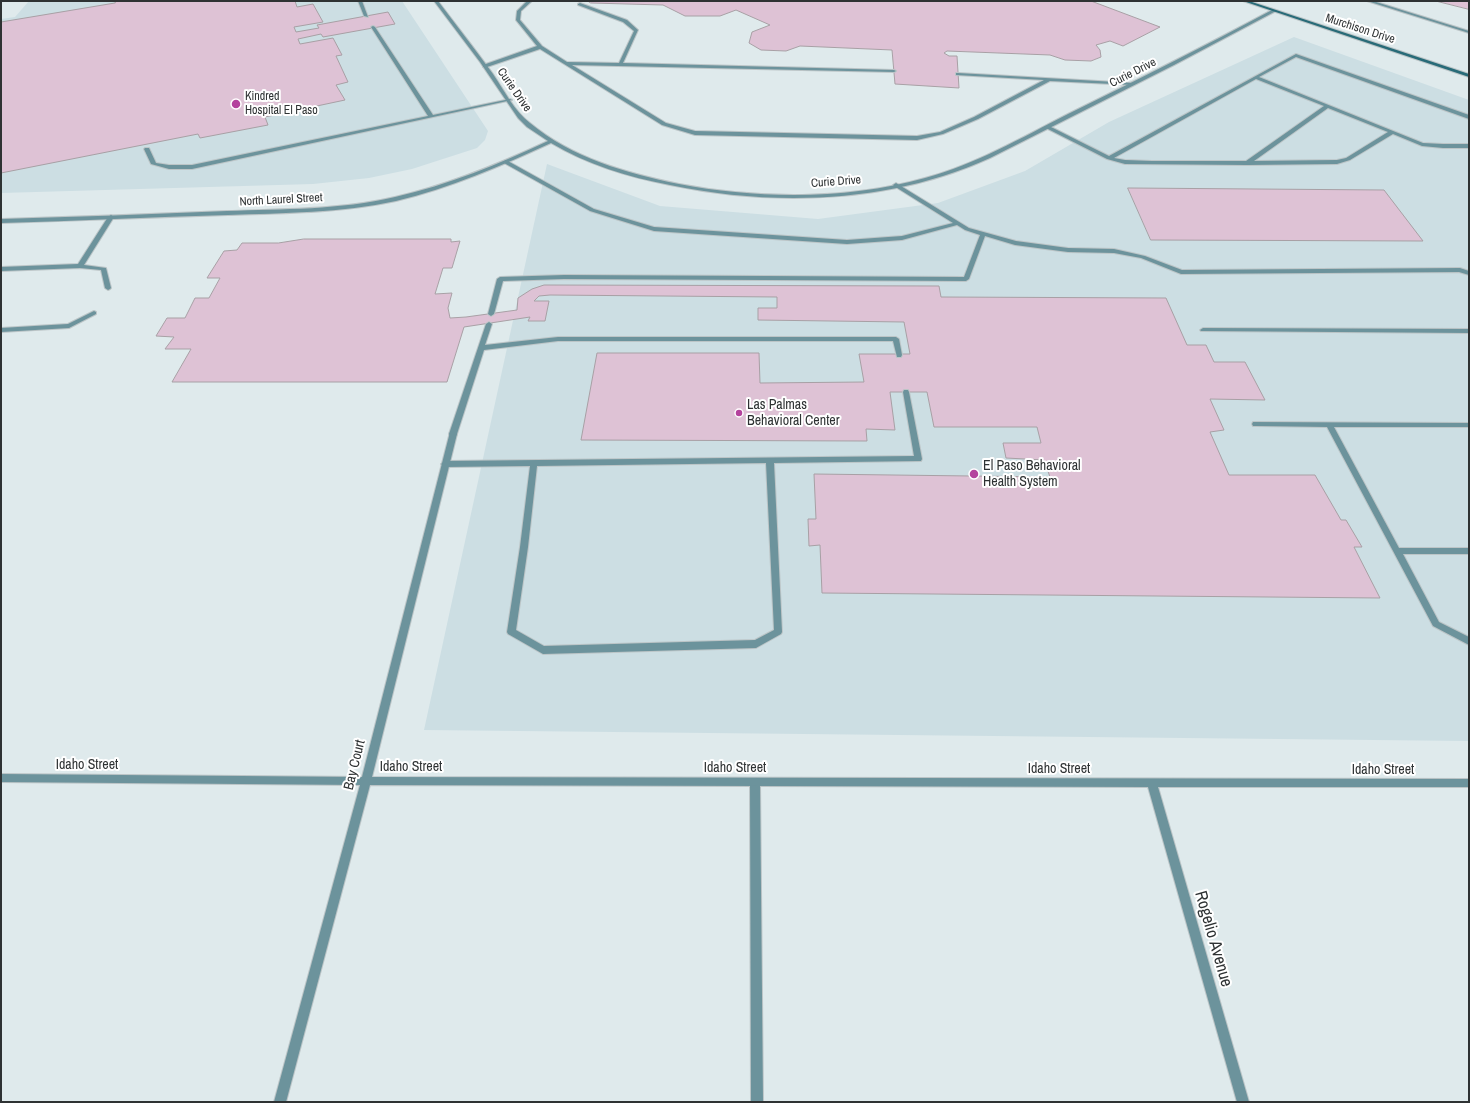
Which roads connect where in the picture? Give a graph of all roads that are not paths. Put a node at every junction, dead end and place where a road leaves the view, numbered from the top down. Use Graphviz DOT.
graph roads {
  1 [pos="360,1"];
  2 [pos="436,1"];
  3 [pos="530,1"];
  4 [pos="1245,1"];
  5 [pos="1368,1"];
  6 [pos="580,4"];
  7 [pos="1274,11"];
  8 [pos="366,16"];
  9 [pos="373,27"];
  10 [pos="1469,32"];
  11 [pos="540,47"];
  12 [pos="566,62"];
  13 [pos="621,63"];
  14 [pos="485,66"];
  15 [pos="894,71"];
  16 [pos="958,74"];
  17 [pos="1469,76"];
  18 [pos="1255,77"];
  19 [pos="1050,79"];
  20 [pos="1133,84"];
  21 [pos="510,100"];
  22 [pos="1326,106"];
  23 [pos="431,116"];
  24 [pos="1469,117"];
  25 [pos="1047,127"];
  26 [pos="1390,133"];
  27 [pos="551,141"];
  28 [pos="1469,146"];
  29 [pos="147,149"];
  30 [pos="1109,158"];
  31 [pos="506,162"];
  32 [pos="1247,163"];
  33 [pos="896,185"];
  34 [pos="111,217"];
  35 [pos="1,221"];
  36 [pos="958,223"];
  37 [pos="984,234"];
  38 [pos="80,266"];
  39 [pos="1,269"];
  40 [pos="1469,273"];
  41 [pos="108,288"];
  42 [pos="94,313"];
  43 [pos="491,314"];
  44 [pos="489,324"];
  45 [pos="1,330"];
  46 [pos="1204,330"];
  47 [pos="1469,330"];
  48 [pos="481,348"];
  49 [pos="899,355"];
  50 [pos="906,392"];
  51 [pos="1256,424"];
  52 [pos="1329,424"];
  53 [pos="1469,425"];
  54 [pos="770,460"];
  55 [pos="534,463"];
  56 [pos="445,464"];
  57 [pos="1397,551"];
  58 [pos="1469,551"];
  59 [pos="1469,640"];
  60 [pos="1,778"];
  61 [pos="366,781"];
  62 [pos="755,782"];
  63 [pos="1152,784"];
  64 [pos="1469,784"];
  65 [pos="280,1102"];
  66 [pos="757,1102"];
  67 [pos="1243,1102"];
  1 -- 8 [label="street"];
  2 -- 14 [label="street, Curie Drive"];
  3 -- 11 [label="street"];
  4 -- 7 [label="main road, Murchison Drive"];
  5 -- 10 [label="street"];
  6 -- 13 [label="street"];
  7 -- 17 [label="main road, Murchison Drive"];
  7 -- 20 [label="street, Curie Drive"];
  9 -- 23 [label="street"];
  11 -- 12 [label="street"];
  11 -- 14 [label="street"];
  12 -- 13 [label="street"];
  12 -- 19 [label="street"];
  13 -- 15 [label="street"];
  14 -- 21 [label="street, Curie Drive"];
  16 -- 19 [label="street"];
  18 -- 22 [label="street"];
  18 -- 24 [label="street"];
  18 -- 30 [label="street"];
  19 -- 20 [label="street"];
  20 -- 25 [label="street, Curie Drive"];
  21 -- 23 [label="street"];
  21 -- 27 [label="street, Curie Drive"];
  22 -- 26 [label="street"];
  22 -- 32 [label="street"];
  23 -- 29 [label="street"];
  25 -- 30 [label="street"];
  25 -- 33 [label="street, Curie Drive"];
  26 -- 28 [label="street"];
  26 -- 32 [label="street"];
  27 -- 31 [label="street, North Laurel Street"];
  27 -- 33 [label="street, Curie Drive"];
  30 -- 32 [label="street"];
  31 -- 34 [label="street, North Laurel Street"];
  31 -- 36 [label="street"];
  33 -- 36 [label="street"];
  34 -- 35 [label="street, North Laurel Street"];
  34 -- 38 [label="street"];
  36 -- 37 [label="street"];
  37 -- 40 [label="street"];
  37 -- 43 [label="street"];
  38 -- 39 [label="street"];
  38 -- 41 [label="street"];
  42 -- 45 [label="street"];
  44 -- 48 [label="street, Bay Court"];
  46 -- 47 [label="street"];
  48 -- 49 [label="street"];
  48 -- 56 [label="street, Bay Court"];
  50 -- 54 [label="street"];
  51 -- 52 [label="street"];
  52 -- 53 [label="street"];
  52 -- 57 [label="street"];
  54 -- 55 [label="street"];
  54 -- 55 [label="street"];
  55 -- 56 [label="street"];
  56 -- 61 [label="street, Bay Court"];
  57 -- 58 [label="street"];
  57 -- 59 [label="street"];
  60 -- 61 [label="street, Idaho Street"];
  61 -- 62 [label="street, Idaho Street"];
  61 -- 65 [label="street, Bay Court"];
  62 -- 63 [label="street, Idaho Street"];
  62 -- 66 [label="street"];
  63 -- 64 [label="street, Idaho Street"];
  63 -- 67 [label="street, Rogelio Avenue"];
}
